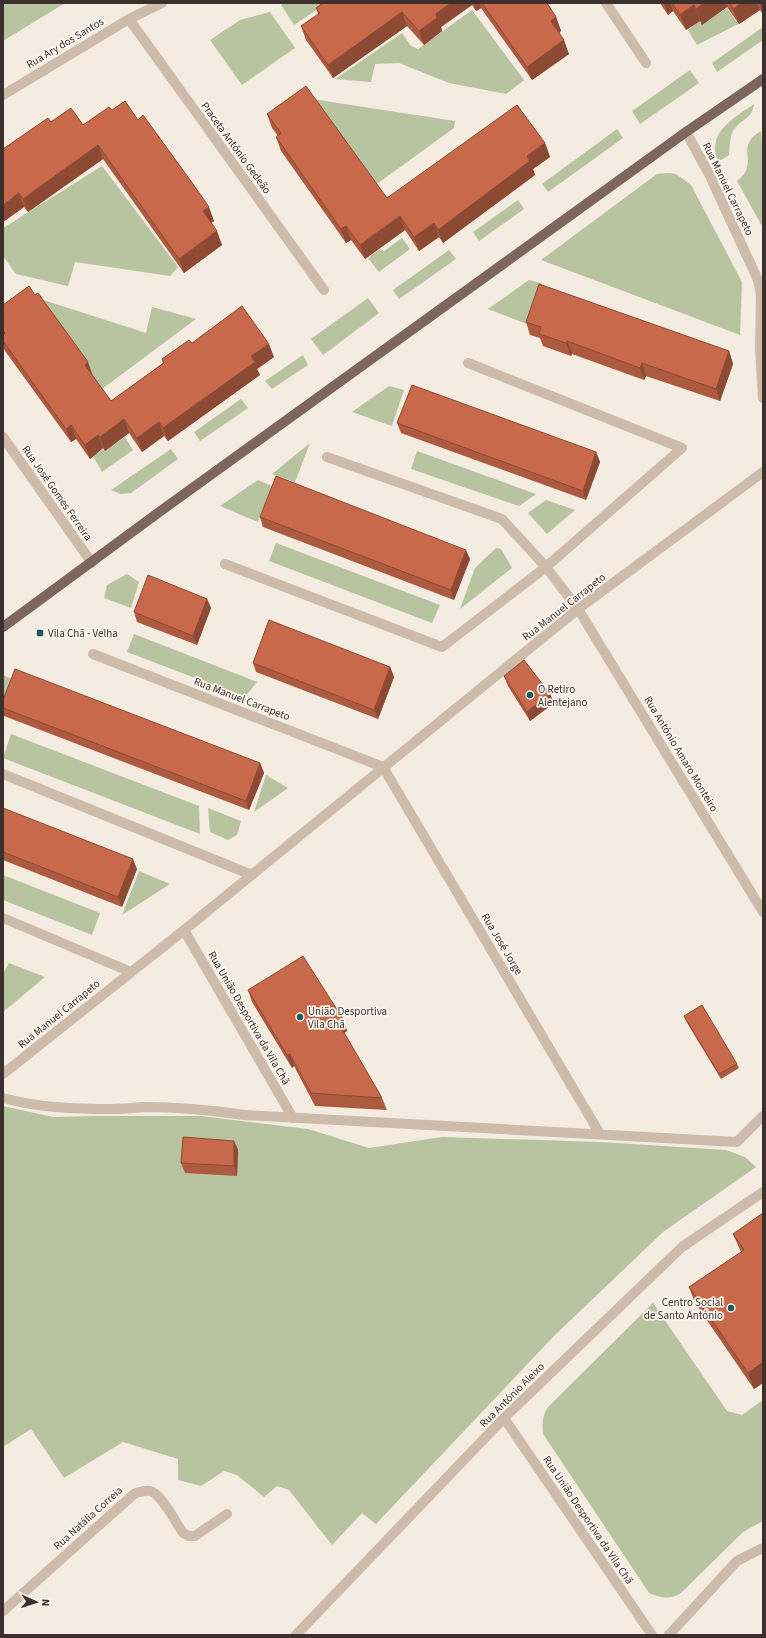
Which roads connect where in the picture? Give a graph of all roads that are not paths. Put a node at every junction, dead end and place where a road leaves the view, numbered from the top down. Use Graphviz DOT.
graph roads {
  1 [pos="162,3"];
  2 [pos="606,3"];
  3 [pos="129,19"];
  4 [pos="646,63"];
  5 [pos="763,79"];
  6 [pos="3,95"];
  7 [pos="686,132"];
  8 [pos="760,278"];
  9 [pos="324,290"];
  10 [pos="468,363"];
  11 [pos="763,398"];
  12 [pos="3,437"];
  13 [pos="327,457"];
  14 [pos="763,472"];
  15 [pos="92,563"];
  16 [pos="225,564"];
  17 [pos="546,567"];
  18 [pos="578,609"];
  19 [pos="3,627"];
  20 [pos="93,654"];
  21 [pos="383,767"];
  22 [pos="3,774"];
  23 [pos="252,875"];
  24 [pos="763,912"];
  25 [pos="3,918"];
  26 [pos="184,930"];
  27 [pos="131,972"];
  28 [pos="3,1074"];
  29 [pos="3,1098"];
  30 [pos="763,1116"];
  31 [pos="294,1118"];
  32 [pos="600,1134"];
  33 [pos="763,1192"];
  34 [pos="504,1418"];
  35 [pos="227,1514"];
  36 [pos="763,1548"];
  37 [pos="3,1611"];
  38 [pos="296,1635"];
  39 [pos="652,1635"];
  40 [pos="669,1635"];
  1 -- 3 [label="street, Rua Ary dos Santos"];
  2 -- 4 [label="street"];
  3 -- 6 [label="street, Rua Ary dos Santos"];
  3 -- 9 [label="street, Praceta António Gedeão"];
  5 -- 7 [label="main road"];
  7 -- 8 [label="street, Rua Manuel Carrapeto"];
  7 -- 15 [label="main road"];
  8 -- 11 [label="street, Rua Manuel Carrapeto"];
  10 -- 17 [label="street"];
  12 -- 15 [label="street, Rua José Gomes Ferreira"];
  13 -- 17 [label="street"];
  14 -- 18 [label="street, Rua Manuel Carrapeto"];
  15 -- 19 [label="main road"];
  16 -- 17 [label="street"];
  17 -- 18 [label="street, Rua António Amaro Monteiro"];
  18 -- 21 [label="street, Rua Manuel Carrapeto"];
  18 -- 24 [label="street, Rua António Amaro Monteiro"];
  20 -- 21 [label="street, Rua Manuel Carrapeto"];
  21 -- 23 [label="street, Rua Manuel Carrapeto"];
  21 -- 32 [label="street, Rua José Jorge"];
  22 -- 23 [label="street"];
  23 -- 26 [label="street, Rua Manuel Carrapeto"];
  25 -- 27 [label="street"];
  26 -- 27 [label="street, Rua Manuel Carrapeto"];
  26 -- 31 [label="street, Rua União Desportiva da Vila Chã"];
  27 -- 28 [label="street, Rua Manuel Carrapeto"];
  29 -- 31 [label="street"];
  30 -- 32 [label="street"];
  31 -- 32 [label="street"];
  33 -- 34 [label="street, Rua António Aleixo"];
  34 -- 38 [label="street, Rua António Aleixo"];
  34 -- 39 [label="street, Rua União Desportiva da Vila Chã"];
  35 -- 37 [label="street, Rua Natália Correia"];
  36 -- 40 [label="street"];
}
